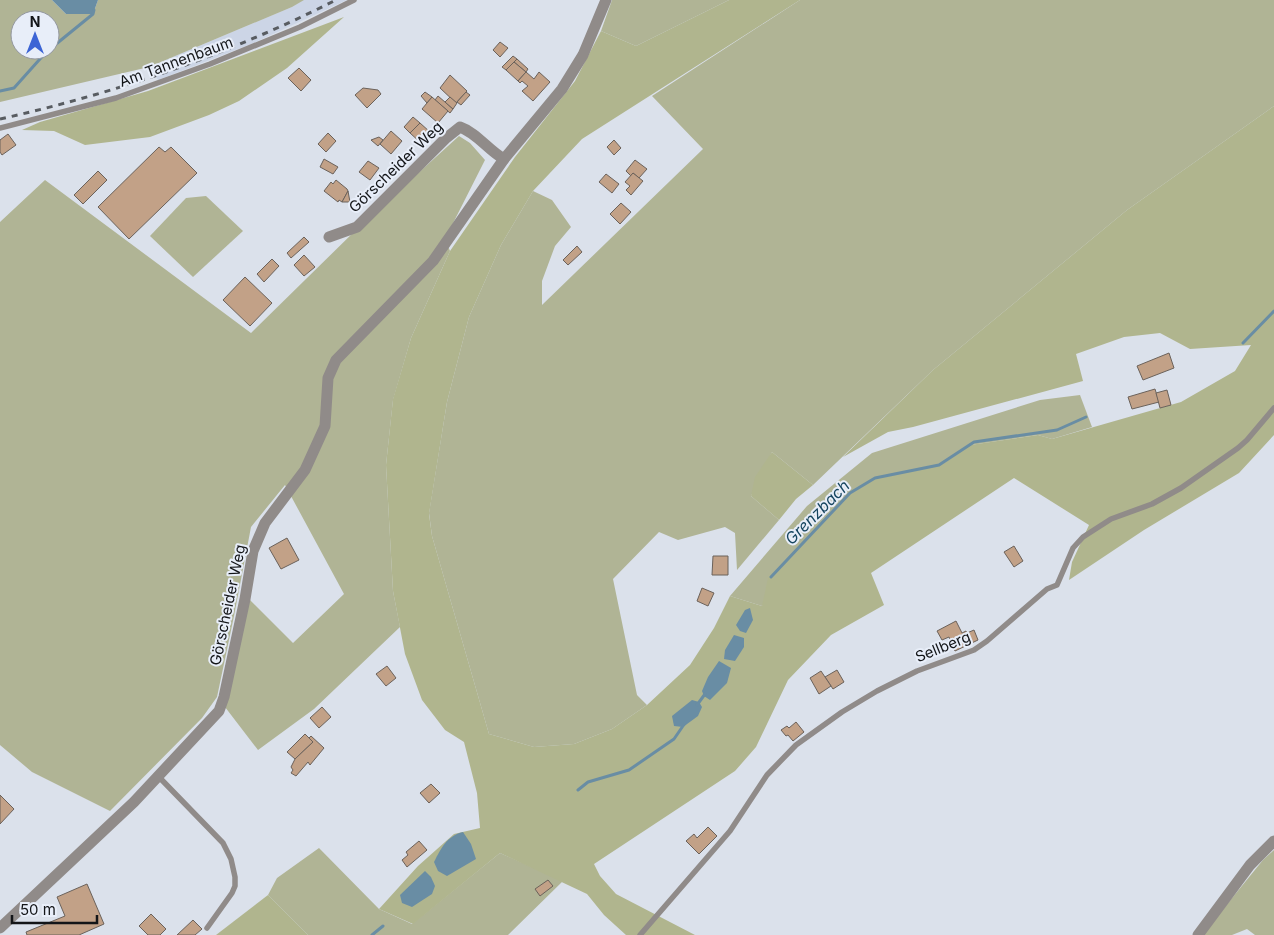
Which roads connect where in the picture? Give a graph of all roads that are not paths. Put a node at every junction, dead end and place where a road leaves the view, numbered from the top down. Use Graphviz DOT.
graph roads {
  1 [pos="354,0"];
  2 [pos="606,0"];
  3 [pos="0,128"];
  4 [pos="504,159"];
  5 [pos="328,237"];
  6 [pos="1274,408"];
  7 [pos="158,776"];
  8 [pos="1274,841"];
  9 [pos="0,928"];
  10 [pos="207,928"];
  11 [pos="640,935"];
  12 [pos="1198,935"];
  1 -- 3 [label="lane, Am Tannenbaum"];
  2 -- 4 [label="street, Görscheider Weg"];
  4 -- 5 [label="street, Görscheider Weg"];
  4 -- 7 [label="street, Görscheider Weg"];
  6 -- 11 [label="lane, Sellberg"];
  7 -- 9 [label="street, Görscheider Weg"];
  7 -- 10 [label="lane"];
  8 -- 12 [label="street"];
}
